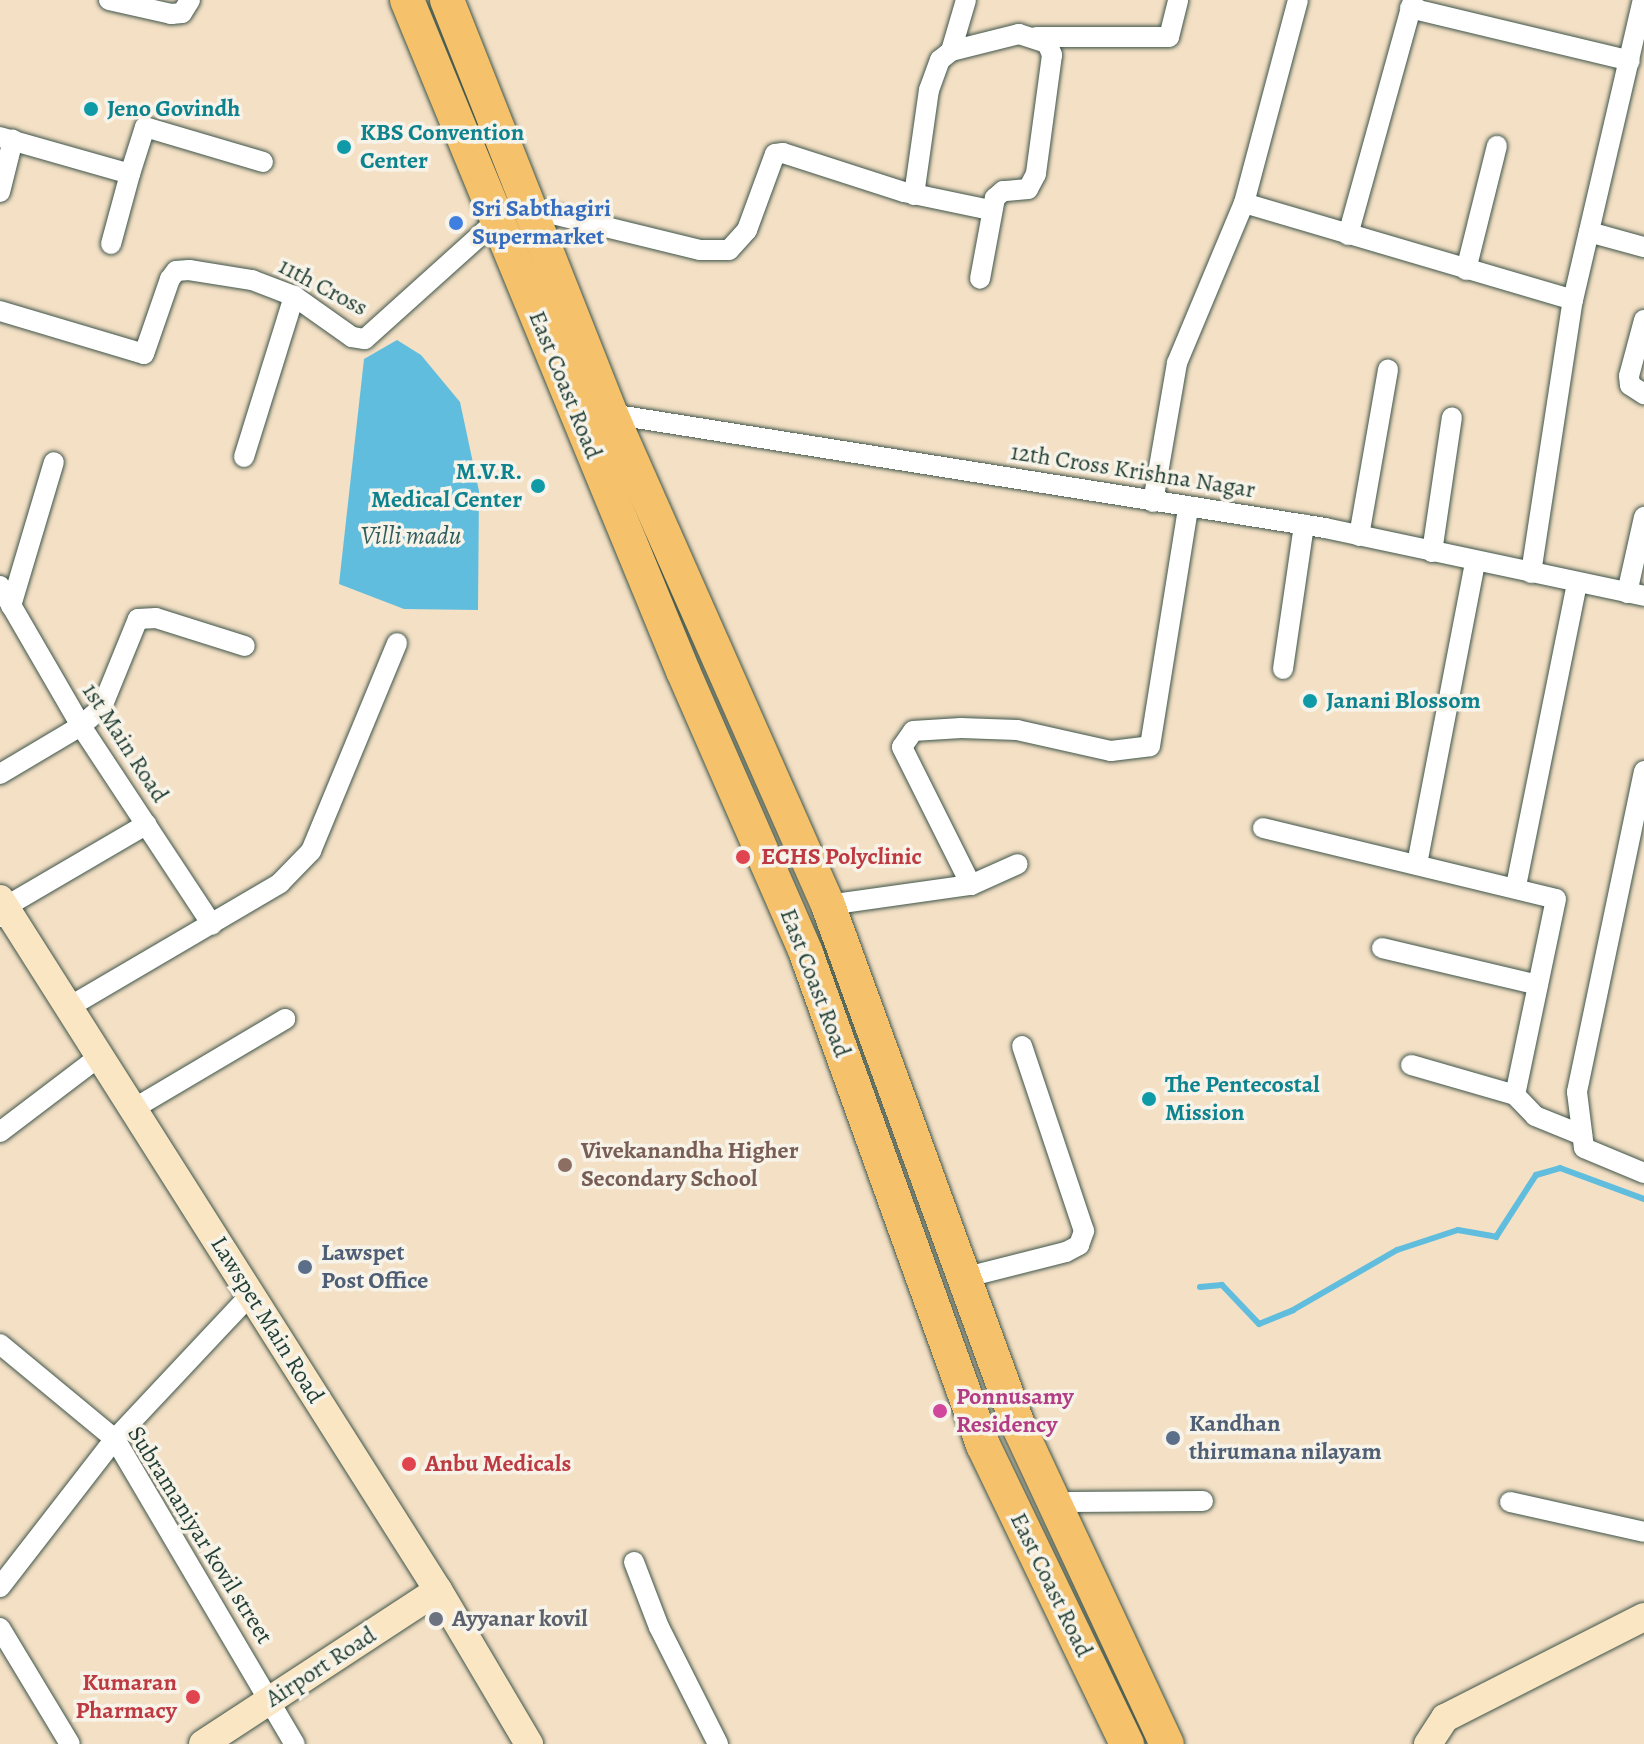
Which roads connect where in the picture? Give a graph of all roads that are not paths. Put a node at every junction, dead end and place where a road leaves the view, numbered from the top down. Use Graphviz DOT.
graph roads {
  1 [pos="109,0"];
  2 [pos="190,0"];
  3 [pos="407,0"];
  4 [pos="447,0"];
  5 [pos="966,0"];
  6 [pos="1178,0"];
  7 [pos="1298,0"];
  8 [pos="1643,0"];
  9 [pos="1411,4"];
  10 [pos="1036,37"];
  11 [pos="951,51"];
  12 [pos="1630,61"];
  13 [pos="7,138"];
  14 [pos="1497,146"];
  15 [pos="263,162"];
  16 [pos="130,174"];
  17 [pos="0,192"];
  18 [pos="914,195"];
  19 [pos="1244,203"];
  20 [pos="990,210"];
  21 [pos="513,214"];
  22 [pos="1589,232"];
  23 [pos="1348,235"];
  24 [pos="111,244"];
  25 [pos="1644,247"];
  26 [pos="1466,270"];
  27 [pos="980,279"];
  28 [pos="294,296"];
  29 [pos="1573,300"];
  30 [pos="0,311"];
  31 [pos="1644,320"];
  32 [pos="1388,369"];
  33 [pos="1644,394"];
  34 [pos="611,414"];
  35 [pos="1452,417"];
  36 [pos="244,457"];
  37 [pos="54,462"];
  38 [pos="1153,502"];
  39 [pos="1188,508"];
  40 [pos="1644,517"];
  41 [pos="1304,525"];
  42 [pos="1359,536"];
  43 [pos="1432,552"];
  44 [pos="1475,562"];
  45 [pos="1531,573"];
  46 [pos="1577,583"];
  47 [pos="0,586"];
  48 [pos="1636,594"];
  49 [pos="11,606"];
  50 [pos="397,643"];
  51 [pos="245,646"];
  52 [pos="1283,669"];
  53 [pos="81,726"];
  54 [pos="1644,771"];
  55 [pos="0,774"];
  56 [pos="147,824"];
  57 [pos="1263,828"];
  58 [pos="1018,864"];
  59 [pos="1417,864"];
  60 [pos="1623,870"];
  61 [pos="1644,875"];
  62 [pos="971,885"];
  63 [pos="1516,886"];
  64 [pos="828,905"];
  65 [pos="2,908"];
  66 [pos="212,925"];
  67 [pos="1382,948"];
  68 [pos="1538,985"];
  69 [pos="69,1007"];
  70 [pos="285,1019"];
  71 [pos="1022,1046"];
  72 [pos="100,1056"];
  73 [pos="1411,1065"];
  74 [pos="1515,1095"];
  75 [pos="133,1109"];
  76 [pos="0,1132"];
  77 [pos="1582,1135"];
  78 [pos="1644,1173"];
  79 [pos="963,1278"];
  80 [pos="251,1294"];
  81 [pos="0,1344"];
  82 [pos="115,1439"];
  83 [pos="1203,1501"];
  84 [pos="1510,1502"];
  85 [pos="1054,1508"];
  86 [pos="1644,1532"];
  87 [pos="634,1562"];
  88 [pos="0,1587"];
  89 [pos="438,1590"];
  90 [pos="1644,1617"];
  91 [pos="0,1628"];
  92 [pos="272,1699"];
  93 [pos="70,1744"];
  94 [pos="203,1744"];
  95 [pos="295,1744"];
  96 [pos="529,1744"];
  97 [pos="718,1744"];
  98 [pos="1127,1744"];
  99 [pos="1167,1744"];
  100 [pos="1428,1744"];
  1 -- 2 [label="street"];
  3 -- 21 [label="highway, East Coast Road"];
  4 -- 21 [label="highway, East Coast Road"];
  5 -- 11 [label="street"];
  6 -- 10 [label="street"];
  7 -- 19 [label="street"];
  8 -- 12 [label="street"];
  9 -- 12 [label="street"];
  9 -- 23 [label="street"];
  10 -- 11 [label="street"];
  10 -- 20 [label="street"];
  11 -- 18 [label="street"];
  12 -- 22 [label="street"];
  13 -- 16 [label="street"];
  13 -- 17 [label="street"];
  14 -- 26 [label="street"];
  15 -- 16 [label="street"];
  16 -- 24 [label="street"];
  18 -- 20 [label="street"];
  18 -- 21 [label="street"];
  19 -- 23 [label="street"];
  19 -- 38 [label="street"];
  20 -- 27 [label="street"];
  21 -- 28 [label="street, 11th Cross"];
  21 -- 34 [label="highway, East Coast Road"];
  21 -- 98 [label="highway, East Coast Road"];
  22 -- 25 [label="street"];
  22 -- 29 [label="street"];
  23 -- 26 [label="street"];
  26 -- 29 [label="street"];
  28 -- 30 [label="street, 11th Cross"];
  28 -- 36 [label="street"];
  29 -- 45 [label="street"];
  31 -- 33 [label="street"];
  32 -- 42 [label="street"];
  34 -- 38 [label="street, 12th Cross Krishna Nagar"];
  34 -- 64 [label="highway, East Coast Road"];
  35 -- 43 [label="street"];
  37 -- 49 [label="street"];
  38 -- 39 [label="street, 12th Cross Krishna Nagar"];
  39 -- 41 [label="street, 12th Cross Krishna Nagar"];
  39 -- 62 [label="street"];
  40 -- 48 [label="street"];
  41 -- 42 [label="street, 12th Cross Krishna Nagar"];
  41 -- 52 [label="street"];
  42 -- 43 [label="street, 12th Cross Krishna Nagar"];
  43 -- 44 [label="street, 12th Cross Krishna Nagar"];
  44 -- 45 [label="street, 12th Cross Krishna Nagar"];
  44 -- 59 [label="street"];
  45 -- 46 [label="street, 12th Cross Krishna Nagar"];
  46 -- 48 [label="street, 12th Cross Krishna Nagar"];
  46 -- 63 [label="street"];
  47 -- 49 [label="street, 1st Main Road"];
  49 -- 53 [label="street, 1st Main Road"];
  50 -- 66 [label="street"];
  51 -- 53 [label="street"];
  53 -- 55 [label="street"];
  53 -- 56 [label="street, 1st Main Road"];
  54 -- 60 [label="street"];
  56 -- 65 [label="street"];
  56 -- 66 [label="street, 1st Main Road"];
  57 -- 59 [label="street"];
  58 -- 62 [label="street"];
  59 -- 63 [label="street"];
  60 -- 61 [label="street"];
  60 -- 77 [label="street"];
  62 -- 64 [label="street"];
  63 -- 68 [label="street"];
  64 -- 79 [label="highway, East Coast Road"];
  65 -- 69 [label="street, Lawspet Main Road"];
  66 -- 69 [label="street"];
  67 -- 68 [label="street"];
  68 -- 74 [label="street"];
  69 -- 72 [label="street, Lawspet Main Road"];
  70 -- 75 [label="street"];
  71 -- 79 [label="street"];
  72 -- 75 [label="street, Lawspet Main Road"];
  72 -- 76 [label="street"];
  73 -- 74 [label="street"];
  74 -- 77 [label="street"];
  75 -- 80 [label="street, Lawspet Main Road"];
  77 -- 78 [label="street"];
  79 -- 85 [label="highway, East Coast Road"];
  80 -- 82 [label="street"];
  80 -- 89 [label="street, Lawspet Main Road"];
  81 -- 82 [label="street, Subramaniyar kovil street"];
  82 -- 88 [label="street"];
  82 -- 92 [label="street, Subramaniyar kovil street"];
  83 -- 85 [label="street"];
  84 -- 86 [label="street"];
  85 -- 99 [label="highway, East Coast Road"];
  87 -- 97 [label="street"];
  89 -- 92 [label="street, Airport Road"];
  89 -- 96 [label="street, Lawspet Main Road"];
  90 -- 100 [label="street"];
  91 -- 93 [label="street"];
  92 -- 94 [label="street, Airport Road"];
  92 -- 95 [label="street, Subramaniyar kovil street"];
}
